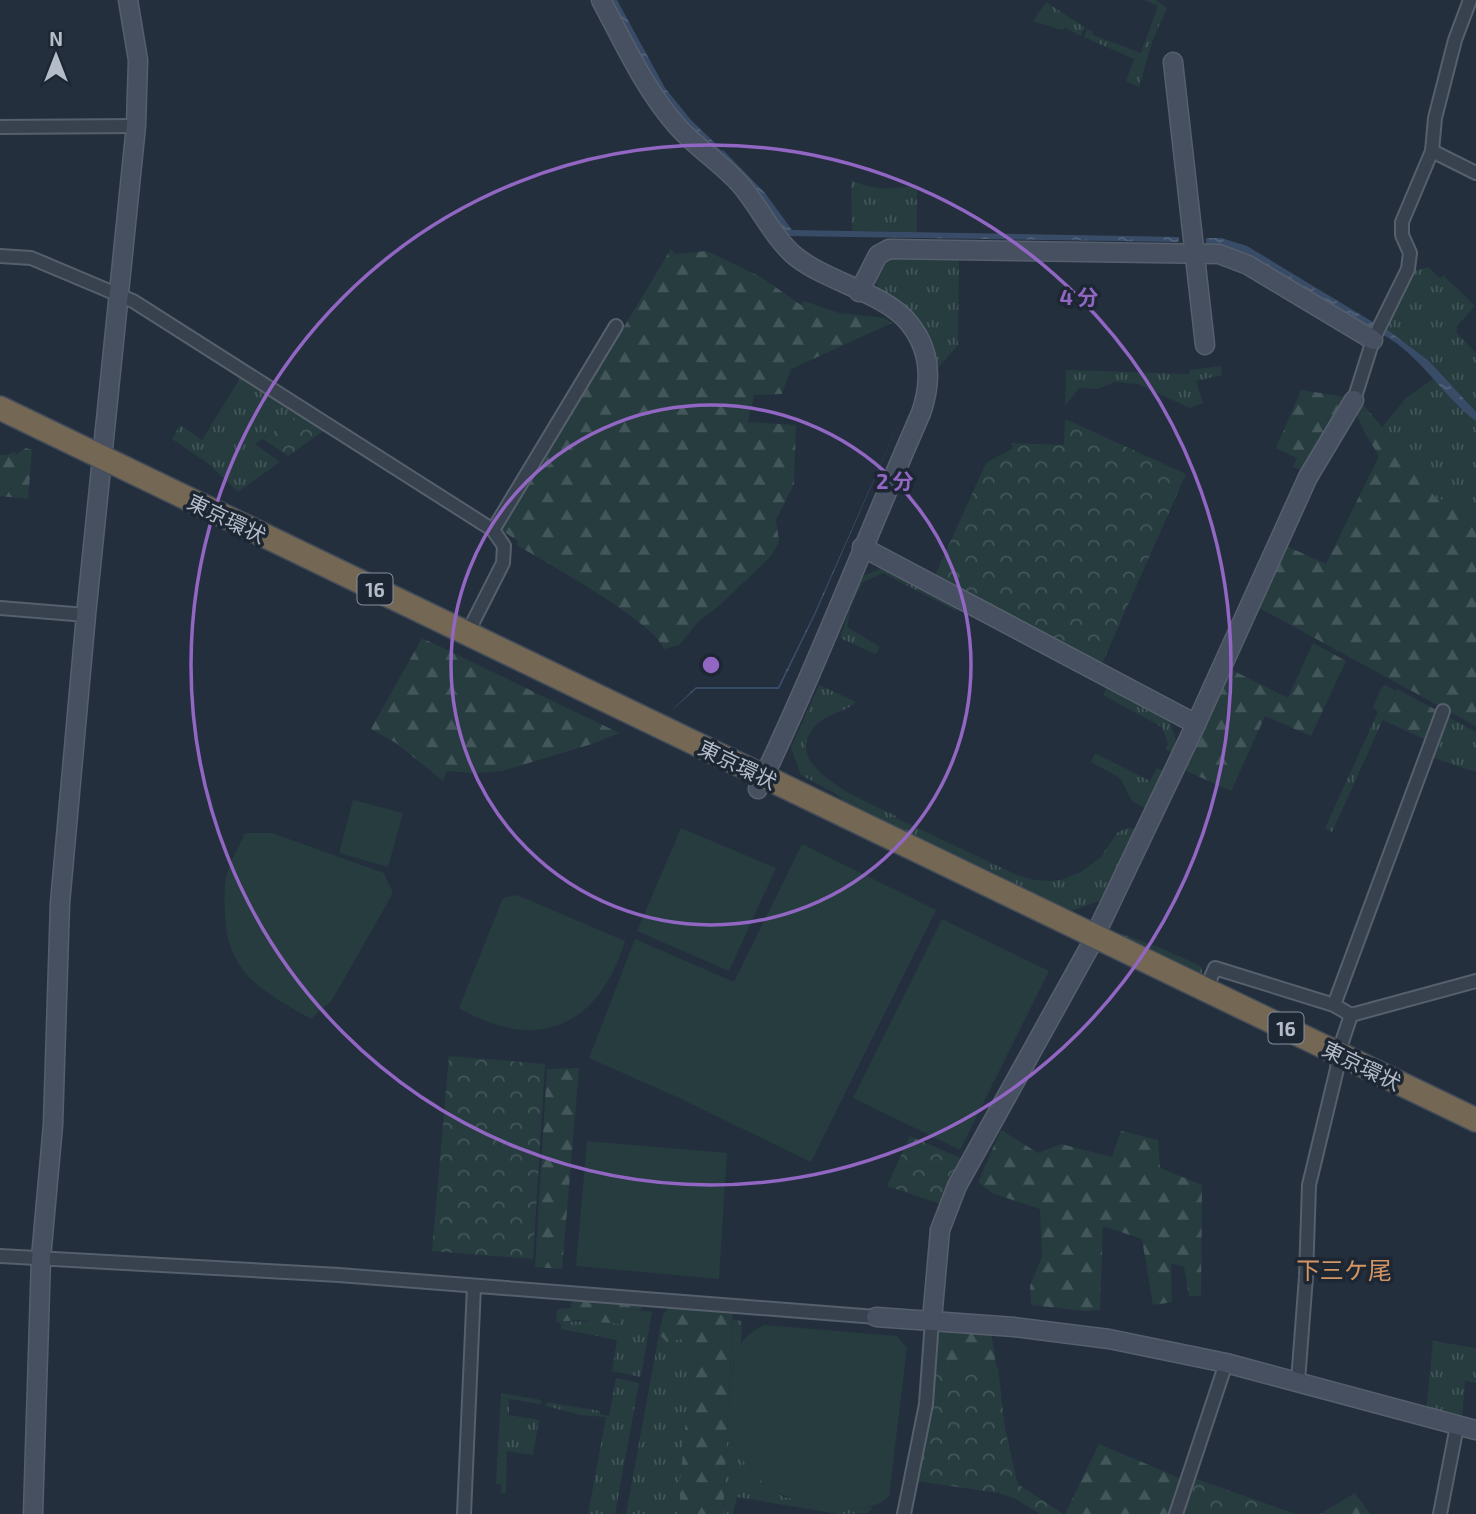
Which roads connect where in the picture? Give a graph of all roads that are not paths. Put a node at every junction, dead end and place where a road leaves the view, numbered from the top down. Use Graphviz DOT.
graph roads {
  1 [pos="128,0"];
  2 [pos="601,0"];
  3 [pos="1470,0"];
  4 [pos="1173,62"];
  5 [pos="136,126"];
  6 [pos="0,127"];
  7 [pos="1432,151"];
  8 [pos="1476,173"];
  9 [pos="1194,253"];
  10 [pos="0,256"];
  11 [pos="859,292"];
  12 [pos="119,295"];
  13 [pos="616,326"];
  14 [pos="1373,340"];
  15 [pos="1205,345"];
  16 [pos="1354,400"];
  17 [pos="0,408"];
  18 [pos="0,424"];
  19 [pos="101,465"];
  20 [pos="493,530"];
  21 [pos="862,547"];
  22 [pos="0,608"];
  23 [pos="86,615"];
  24 [pos="467,634"];
  25 [pos="1443,711"];
  26 [pos="1196,724"];
  27 [pos="761,782"];
  28 [pos="1093,941"];
  29 [pos="1476,981"];
  30 [pos="1206,989"];
  31 [pos="1334,1005"];
  32 [pos="1351,1015"];
  33 [pos="1338,1061"];
  34 [pos="1476,1120"];
  35 [pos="1476,1135"];
  36 [pos="0,1256"];
  37 [pos="41,1258"];
  38 [pos="474,1286"];
  39 [pos="876,1317"];
  40 [pos="932,1320"];
  41 [pos="1226,1363"];
  42 [pos="1298,1381"];
  43 [pos="1457,1426"];
  44 [pos="1476,1430"];
  45 [pos="33,1514"];
  46 [pos="464,1514"];
  47 [pos="904,1514"];
  48 [pos="1176,1514"];
  49 [pos="1440,1514"];
  1 -- 5 [label="street"];
  2 -- 11 [label="street"];
  3 -- 7 [label="street"];
  4 -- 9 [label="street"];
  5 -- 6 [label="street"];
  5 -- 12 [label="street"];
  7 -- 8 [label="street"];
  7 -- 14 [label="street"];
  9 -- 11 [label="street"];
  9 -- 14 [label="street"];
  9 -- 15 [label="street"];
  10 -- 12 [label="street"];
  11 -- 21 [label="street"];
  12 -- 19 [label="street"];
  12 -- 20 [label="street"];
  13 -- 20 [label="street"];
  14 -- 16 [label="street"];
  16 -- 26 [label="street"];
  17 -- 19 [label="highway, 東京環状 / 16"];
  18 -- 19 [label="highway, 東京環状 / 16"];
  19 -- 23 [label="street"];
  19 -- 24 [label="highway, 東京環状 / 16"];
  19 -- 27 [label="highway, 東京環状 / 16"];
  20 -- 24 [label="street"];
  21 -- 26 [label="street"];
  21 -- 27 [label="street"];
  22 -- 23 [label="street"];
  23 -- 37 [label="street"];
  24 -- 27 [label="highway, 東京環状 / 16"];
  25 -- 31 [label="street"];
  26 -- 28 [label="street"];
  27 -- 28 [label="highway, 東京環状 / 16"];
  28 -- 30 [label="highway, 東京環状 / 16"];
  28 -- 33 [label="highway, 東京環状 / 16"];
  28 -- 40 [label="street"];
  29 -- 32 [label="street"];
  30 -- 31 [label="street"];
  30 -- 33 [label="highway, 東京環状 / 16"];
  31 -- 32 [label="street"];
  32 -- 33 [label="street"];
  33 -- 34 [label="highway, 東京環状 / 16"];
  33 -- 35 [label="highway, 東京環状 / 16"];
  33 -- 42 [label="street"];
  36 -- 37 [label="street"];
  37 -- 38 [label="street"];
  37 -- 45 [label="street"];
  38 -- 39 [label="street"];
  38 -- 46 [label="street"];
  39 -- 40 [label="street"];
  40 -- 41 [label="street"];
  40 -- 47 [label="street"];
  41 -- 42 [label="street"];
  41 -- 48 [label="street"];
  42 -- 43 [label="street"];
  43 -- 44 [label="street"];
  43 -- 49 [label="street"];
}
